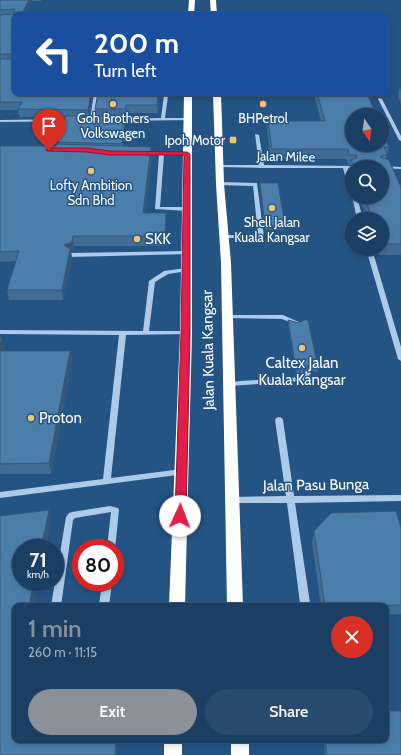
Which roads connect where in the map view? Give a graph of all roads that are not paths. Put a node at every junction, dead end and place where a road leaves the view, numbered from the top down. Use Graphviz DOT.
graph roads {
  1 [pos="213,0"];
  2 [pos="194,1"];
  3 [pos="192,12"];
  4 [pos="213,12"];
  5 [pos="96,96"];
  6 [pos="164,96"];
  7 [pos="188,96"];
  8 [pos="217,96"];
  9 [pos="380,99"];
  10 [pos="163,119"];
  11 [pos="188,119"];
  12 [pos="76,120"];
  13 [pos="84,120"];
  14 [pos="92,120"];
  15 [pos="100,120"];
  16 [pos="108,120"];
  17 [pos="0,121"];
  18 [pos="257,135"];
  19 [pos="401,140"];
  20 [pos="132,154"];
  21 [pos="162,154"];
  22 [pos="187,154"];
  23 [pos="220,166"];
  24 [pos="262,166"];
  25 [pos="345,167"];
  26 [pos="389,168"];
  27 [pos="401,168"];
  28 [pos="220,184"];
  29 [pos="187,209"];
  30 [pos="222,237"];
  31 [pos="187,253"];
  32 [pos="70,255"];
  33 [pos="371,256"];
  34 [pos="186,270"];
  35 [pos="227,317"];
  36 [pos="299,324"];
  37 [pos="0,332"];
  38 [pos="123,332"];
  39 [pos="146,332"];
  40 [pos="186,333"];
  41 [pos="398,339"];
  42 [pos="401,359"];
  43 [pos="308,372"];
  44 [pos="228,384"];
  45 [pos="279,420"];
  46 [pos="182,472"];
  47 [pos="107,482"];
  48 [pos="0,495"];
  49 [pos="401,498"];
  50 [pos="231,500"];
  51 [pos="290,500"];
  52 [pos="112,539"];
  53 [pos="106,591"];
  54 [pos="305,602"];
  55 [pos="56,603"];
  56 [pos="104,603"];
  57 [pos="177,603"];
  58 [pos="235,603"];
  59 [pos="173,743"];
  60 [pos="240,743"];
  61 [pos="173,755"];
  62 [pos="240,755"];
  1 -- 4 [label="highway"];
  2 -- 3 [label="highway"];
  5 -- 14 [label="street"];
  6 -- 10 [label="street"];
  7 -- 11 [label="highway, Jalan Kuala Kangsar"];
  8 -- 23 [label="highway, Jalan Kuala Kangsar"];
  9 -- 19 [label="street"];
  10 -- 11 [label="street"];
  10 -- 16 [label="street"];
  11 -- 22 [label="highway, Jalan Kuala Kangsar"];
  12 -- 17 [label="street"];
  13 -- 14 [label="street"];
  14 -- 15 [label="street"];
  18 -- 24 [label="street"];
  20 -- 21 [label="street"];
  21 -- 22 [label="street"];
  21 -- 29 [label="street"];
  22 -- 29 [label="highway, Jalan Kuala Kangsar"];
  23 -- 24 [label="street, Jalan Milee"];
  23 -- 28 [label="highway, Jalan Kuala Kangsar"];
  24 -- 25 [label="street, Jalan Milee"];
  26 -- 27 [label="street"];
  28 -- 30 [label="highway, Jalan Kuala Kangsar"];
  28 -- 30 [label="street"];
  29 -- 31 [label="highway, Jalan Kuala Kangsar"];
  30 -- 35 [label="highway, Jalan Kuala Kangsar"];
  31 -- 32 [label="street"];
  31 -- 34 [label="highway, Jalan Kuala Kangsar"];
  33 -- 41 [label="street"];
  34 -- 39 [label="street"];
  34 -- 40 [label="highway, Jalan Kuala Kangsar"];
  35 -- 36 [label="street"];
  35 -- 44 [label="highway, Jalan Kuala Kangsar"];
  37 -- 38 [label="street"];
  38 -- 39 [label="street"];
  38 -- 47 [label="street"];
  39 -- 40 [label="street"];
  40 -- 46 [label="highway, Jalan Kuala Kangsar"];
  41 -- 42 [label="street"];
  43 -- 44 [label="street"];
  44 -- 50 [label="highway, Jalan Kuala Kangsar"];
  45 -- 51 [label="street"];
  46 -- 47 [label="street"];
  46 -- 57 [label="highway, Jalan Kuala Kangsar"];
  47 -- 48 [label="street"];
  49 -- 51 [label="street, Jalan Pasu Bunga"];
  50 -- 51 [label="street, Jalan Pasu Bunga"];
  50 -- 58 [label="highway, Jalan Kuala Kangsar"];
  51 -- 54 [label="street"];
  52 -- 55 [label="street"];
  53 -- 56 [label="street"];
  59 -- 61 [label="highway"];
  60 -- 62 [label="highway"];
}
